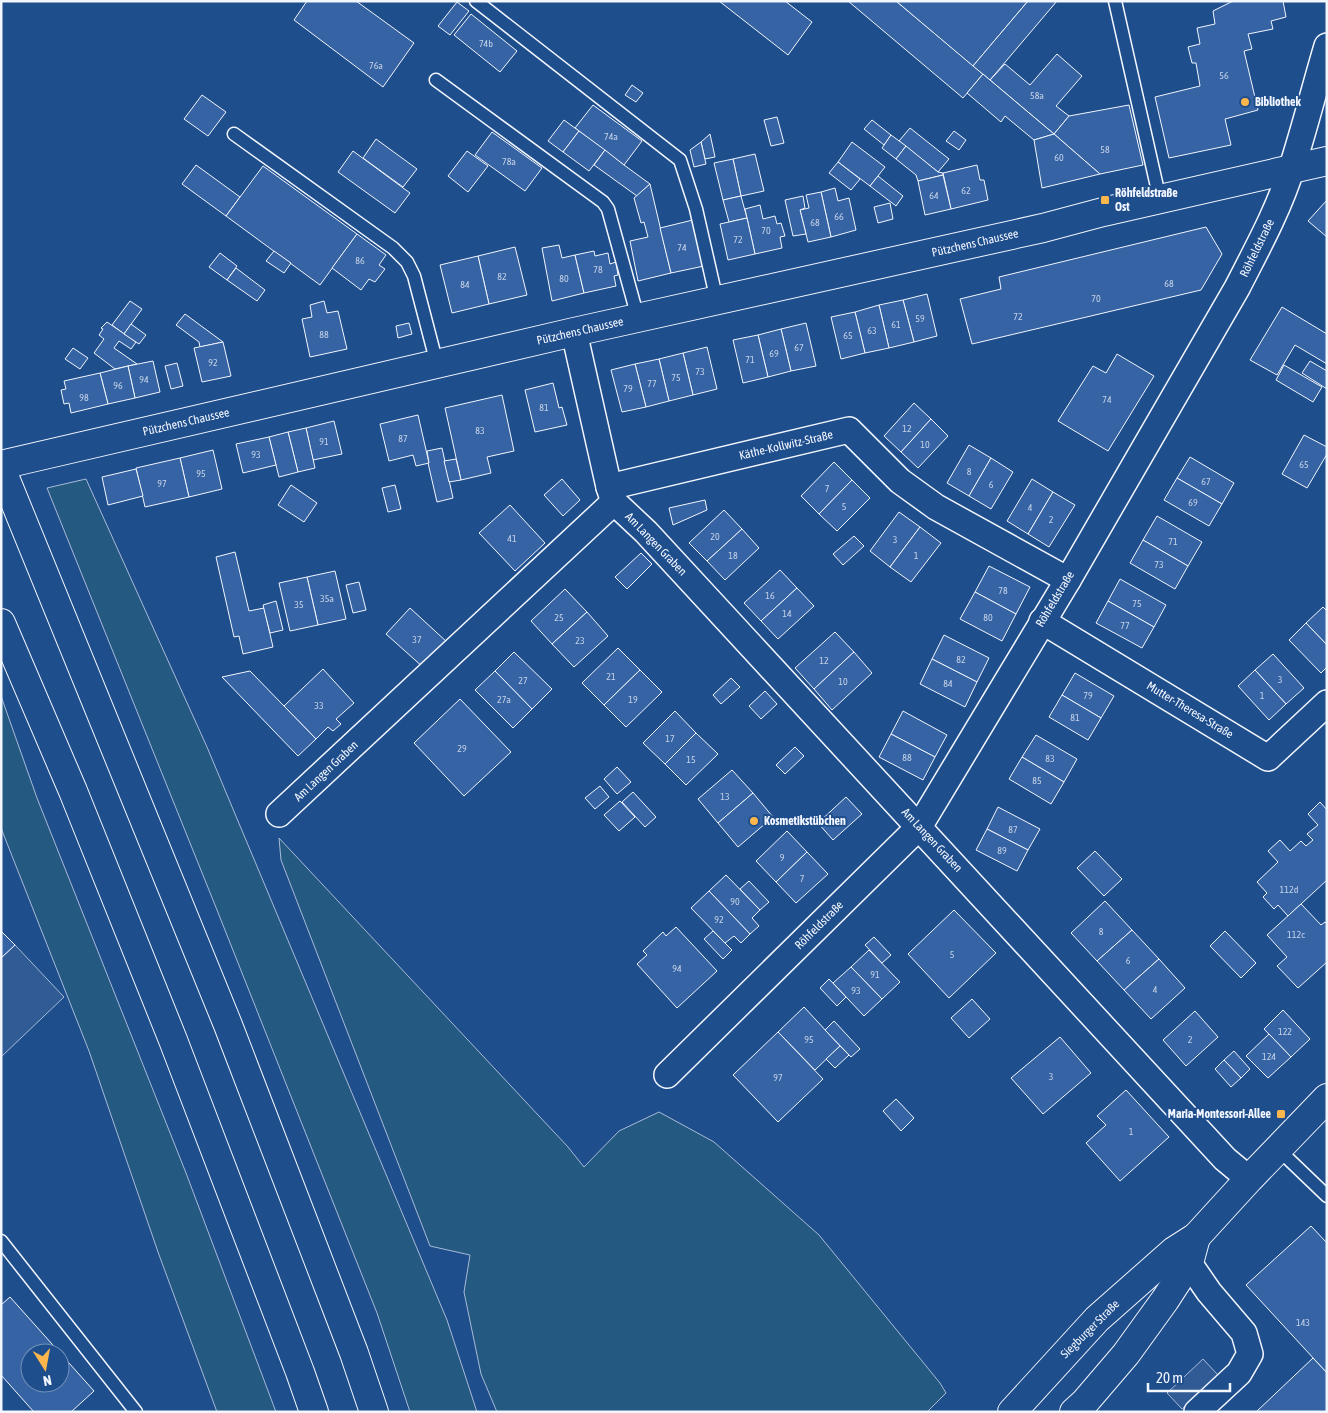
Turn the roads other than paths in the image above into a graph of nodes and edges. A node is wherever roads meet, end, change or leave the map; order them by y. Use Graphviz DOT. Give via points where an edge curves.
graph roads {
  1 [pos="476,1"];
  2 [pos="1115,1"];
  3 [pos="1327,46"];
  4 [pos="436,80"];
  5 [pos="234,134"];
  6 [pos="1327,161"];
  7 [pos="1292,168"];
  8 [pos="1160,200"];
  9 [pos="717,301"];
  10 [pos="638,318"];
  11 [pos="574,332"];
  12 [pos="437,364"];
  13 [pos="1,466"];
  14 [pos="611,494"];
  15 [pos="1068,580"];
  16 [pos="1042,621"];
  17 [pos="1,623"];
  18 [pos="1327,703"];
  19 [pos="279,814"];
  20 [pos="919,827"];
  21 [pos="667,1075"];
  22 [pos="1324,1107"];
  23 [pos="1278,1149"];
  24 [pos="1249,1179"];
  25 [pos="1327,1196"];
  26 [pos="1,1241"];
  27 [pos="1187,1251"];
  28 [pos="136,1412"];
  29 [pos="314,1412"];
  30 [pos="374,1412"];
  31 [pos="1012,1412"];
  32 [pos="1074,1412"];
  33 [pos="1197,1412"];
  1 -- 9 [label="lane" via="680,160 696,209"];
  2 -- 8 [label="lane"];
  3 -- 7 [label="street, Röhfeldstraße"];
  4 -- 10 [label="lane" via="603,202 608,209"];
  5 -- 12 [label="lane" via="408,262"];
  6 -- 7 [label="main road, Pützchens Chaussee"];
  7 -- 8 [label="main road, Pützchens Chaussee"];
  7 -- 15 [label="street, Röhfeldstraße" via="1266,232 1237,288"];
  8 -- 9 [label="main road, Pützchens Chaussee"];
  9 -- 10 [label="main road, Pützchens Chaussee"];
  10 -- 11 [label="main road, Pützchens Chaussee"];
  11 -- 12 [label="main road, Pützchens Chaussee"];
  11 -- 14 [label="street"];
  12 -- 13 [label="main road, Pützchens Chaussee"];
  13 -- 30 [label="main road" via="228,1025"];
  14 -- 15 [label="street, Käthe-Kollwitz-Straße" via="849,430 900,481 936,507"];
  14 -- 19 [label="street, Am Langen Graben"];
  14 -- 20 [label="street, Am Langen Graben"];
  15 -- 16 [label="street, Röhfeldstraße"];
  16 -- 18 [label="street, Mutter-Theresa-Straße" via="1268,758"];
  16 -- 20 [label="street, Röhfeldstraße"];
  17 -- 29 [label="main road" via="73,791 173,1040"];
  20 -- 21 [label="street, Röhfeldstraße"];
  20 -- 24 [label="street, Am Langen Graben" via="1225,1159"];
  22 -- 23 [label="main road, Siegburger Straße"];
  23 -- 24 [label="main road, Siegburger Straße"];
  23 -- 25 [label="lane"];
  24 -- 27 [label="main road, Siegburger Straße"];
  26 -- 28 [label="lane"];
  27 -- 31 [label="main road, Siegburger Straße" via="1097,1320"];
  27 -- 32 [label="main road, Siegburger Straße" via="1126,1354"];
  27 -- 33 [label="street" via="1208,1292 1244,1333 1250,1354 1239,1373"];
}
